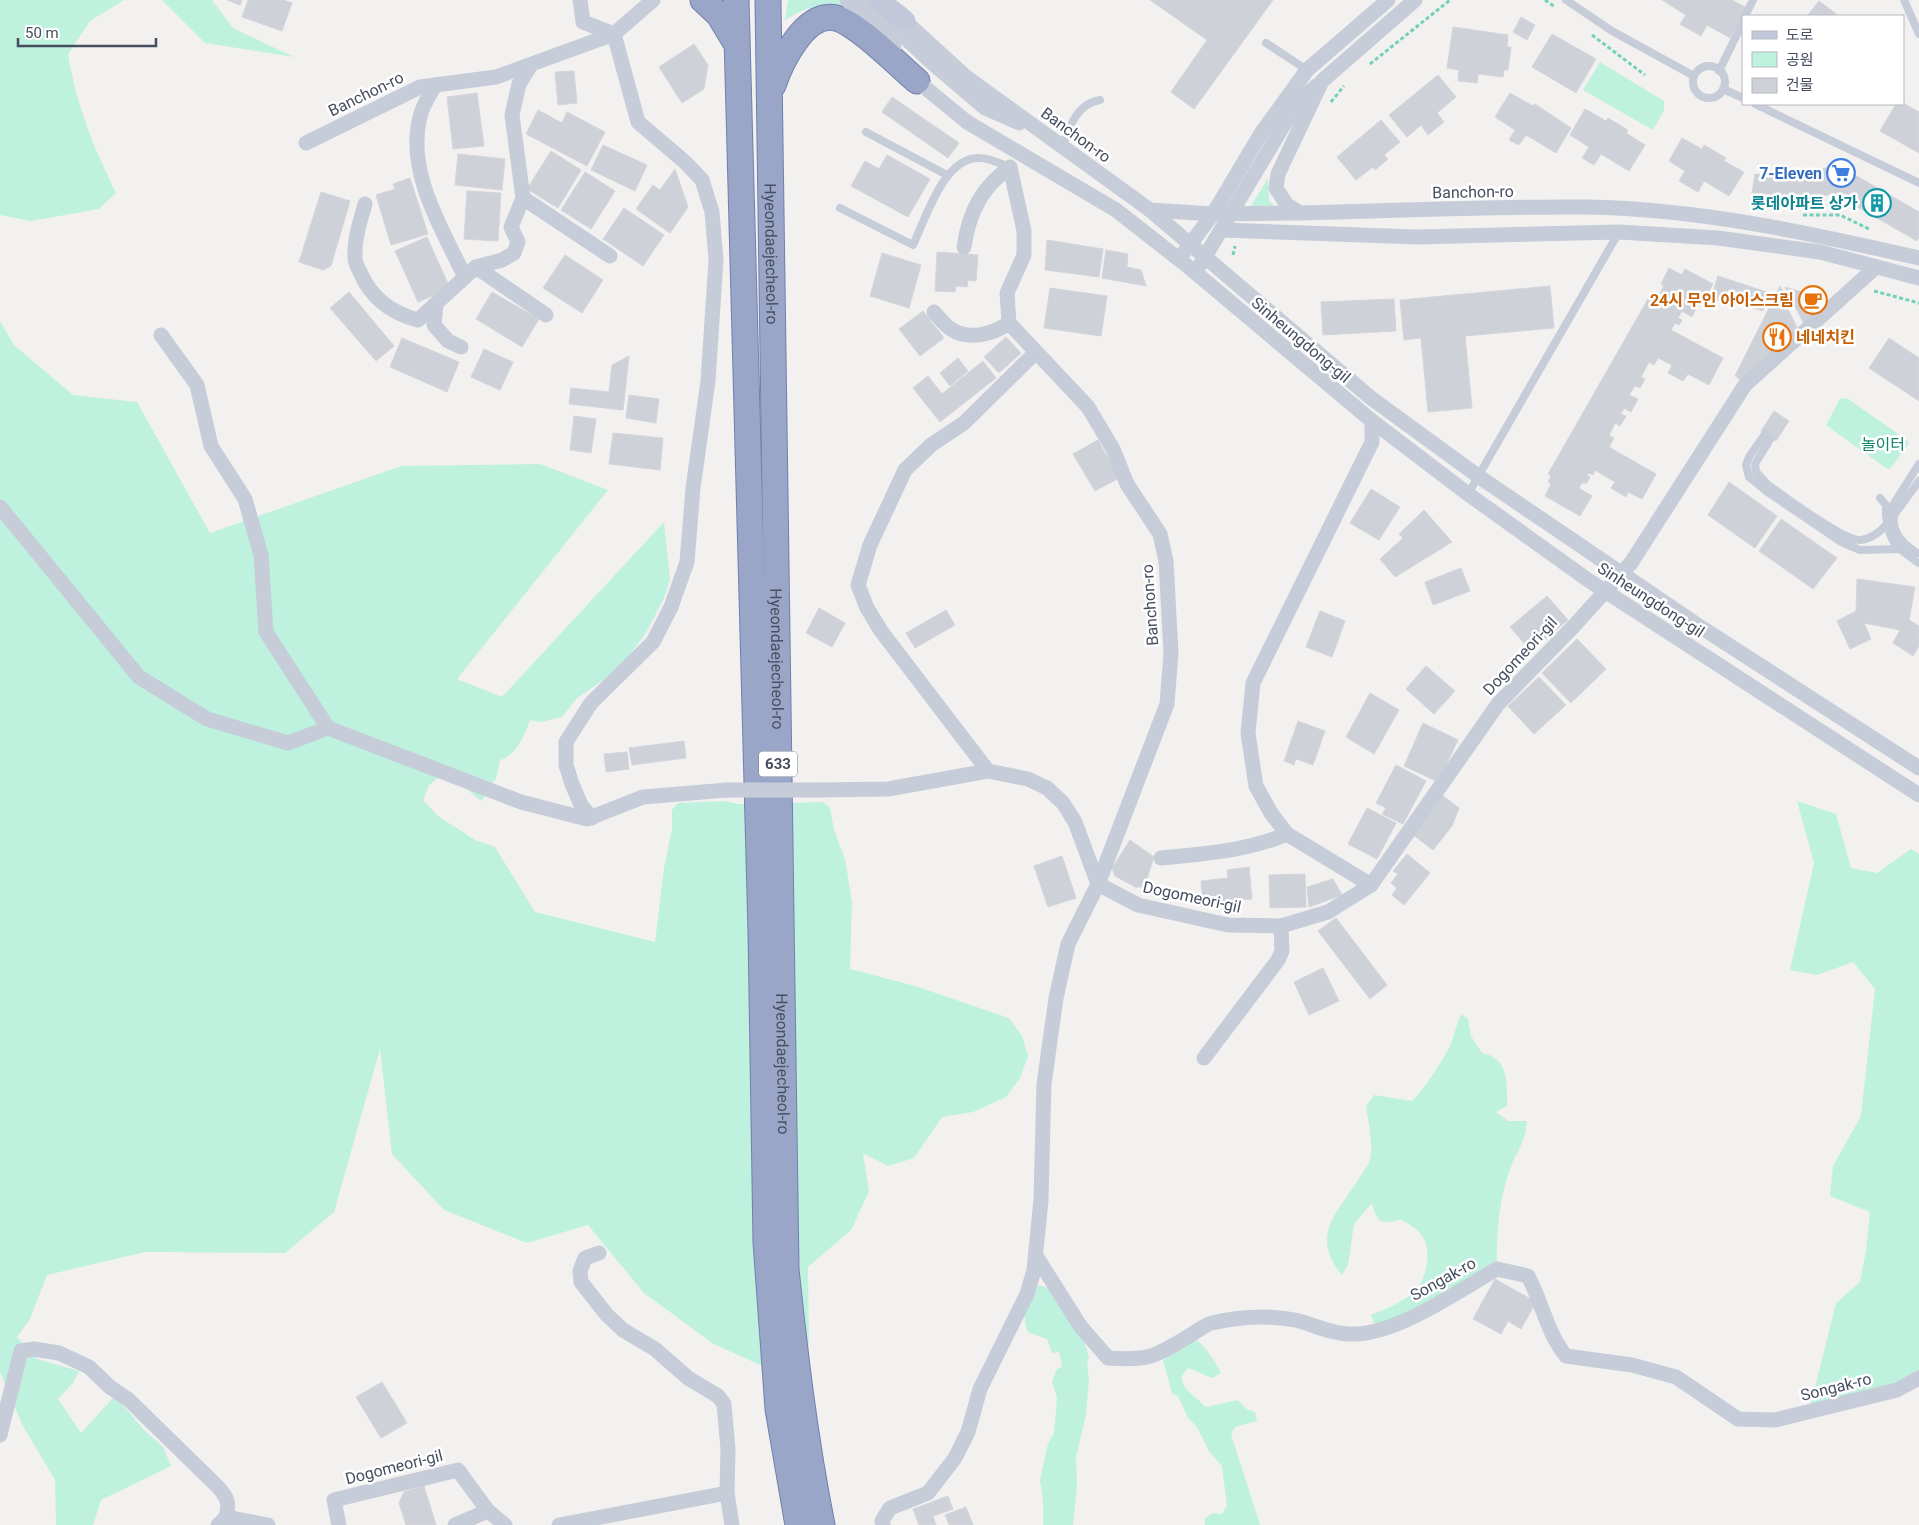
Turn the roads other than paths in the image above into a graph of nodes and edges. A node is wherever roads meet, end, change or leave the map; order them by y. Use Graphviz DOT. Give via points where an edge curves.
graph roads {
  1 [pos="580,0"];
  2 [pos="653,0"];
  3 [pos="703,0"];
  4 [pos="736,0"];
  5 [pos="768,0"];
  6 [pos="847,0"];
  7 [pos="865,0"];
  8 [pos="879,0"];
  9 [pos="895,0"];
  10 [pos="1388,0"];
  11 [pos="1415,0"];
  12 [pos="1566,0"];
  13 [pos="1753,0"];
  14 [pos="1904,0"];
  15 [pos="1746,15"];
  16 [pos="905,21"];
  17 [pos="1742,24"];
  18 [pos="614,34"];
  19 [pos="1919,34"];
  20 [pos="1266,43"];
  21 [pos="737,45"];
  22 [pos="532,65"];
  23 [pos="1307,70"];
  24 [pos="1719,71"];
  25 [pos="1694,76"];
  26 [pos="917,81"];
  27 [pos="1322,81"];
  28 [pos="435,85"];
  29 [pos="1723,88"];
  30 [pos="770,94"];
  31 [pos="1742,98"];
  32 [pos="1100,100"];
  33 [pos="1757,105"];
  34 [pos="866,132"];
  35 [pos="1043,134"];
  36 [pos="306,143"];
  37 [pos="1063,146"];
  38 [pos="1010,167"];
  39 [pos="946,175"];
  40 [pos="1919,183"];
  41 [pos="523,198"];
  42 [pos="365,204"];
  43 [pos="840,208"];
  44 [pos="1150,210"];
  45 [pos="1232,213"];
  46 [pos="1300,213"];
  47 [pos="1213,214"];
  48 [pos="1222,230"];
  49 [pos="1619,232"];
  50 [pos="1191,244"];
  51 [pos="964,247"];
  52 [pos="610,256"];
  53 [pos="1205,257"];
  54 [pos="1919,258"];
  55 [pos="1178,259"];
  56 [pos="1876,267"];
  57 [pos="471,272"];
  58 [pos="1194,272"];
  59 [pos="1919,278"];
  60 [pos="436,305"];
  61 [pos="934,312"];
  62 [pos="546,315"];
  63 [pos="1009,323"];
  64 [pos="161,335"];
  65 [pos="461,347"];
  66 [pos="1035,353"];
  67 [pos="1372,422"];
  68 [pos="1919,464"];
  69 [pos="1478,476"];
  70 [pos="1919,480"];
  71 [pos="1468,494"];
  72 [pos="1880,498"];
  73 [pos="0,507"];
  74 [pos="1894,515"];
  75 [pos="1886,516"];
  76 [pos="1887,525"];
  77 [pos="1898,549"];
  78 [pos="1919,553"];
  79 [pos="1919,563"];
  80 [pos="328,728"];
  81 [pos="1919,768"];
  82 [pos="988,771"];
  83 [pos="1919,795"];
  84 [pos="592,818"];
  85 [pos="1288,834"];
  86 [pos="1161,858"];
  87 [pos="1098,884"];
  88 [pos="1371,886"];
  89 [pos="1281,926"];
  90 [pos="1204,1058"];
  91 [pos="599,1253"];
  92 [pos="1036,1256"];
  93 [pos="796,1367"];
  94 [pos="1919,1378"];
  95 [pos="778,1409"];
  96 [pos="0,1435"];
  97 [pos="727,1494"];
  98 [pos="488,1511"];
  99 [pos="222,1521"];
  100 [pos="268,1525"];
  101 [pos="339,1525"];
  102 [pos="455,1525"];
  103 [pos="505,1525"];
  104 [pos="559,1525"];
  105 [pos="732,1525"];
  106 [pos="787,1525"];
  107 [pos="798,1525"];
  108 [pos="822,1525"];
  109 [pos="836,1525"];
  110 [pos="883,1525"];
  1 -- 18 [label="street" via="583,22"];
  2 -- 18 [label="street, Banchon-ro"];
  3 -- 21 [label="highway" via="719,15"];
  4 -- 21 [label="highway, Hyeondaejecheol-ro / 633"];
  5 -- 30 [label="highway, Hyeondaejecheol-ro / 633"];
  6 -- 26 [label="street" via="908,63"];
  7 -- 35 [label="street" via="930,62 985,108"];
  8 -- 16 [label="main road"];
  9 -- 16 [label="street"];
  10 -- 23 [label="street"];
  11 -- 27 [label="street"];
  12 -- 25 [label="lane" via="1612,31"];
  13 -- 15 [label="lane"];
  14 -- 19 [label="lane"];
  16 -- 35 [label="street, Banchon-ro" via="965,76"];
  17 -- 24 [label="lane"];
  18 -- 22 [label="street, Banchon-ro"];
  18 -- 84 [label="street" via="638,122 702,180 712,212 716,260 708,381 693,488 687,562 671,608 653,642 591,703 566,742 566,765 572,784 581,805"];
  20 -- 23 [label="lane"];
  21 -- 95 [label="highway, Hyeondaejecheol-ro / 633" via="766,1242"];
  22 -- 28 [label="street, Banchon-ro" via="496,77"];
  22 -- 41 [label="street" via="519,84 512,115"];
  23 -- 27 [label="street"];
  23 -- 47 [label="street" via="1260,136"];
  24 -- 25 [label="lane" via="1705,67"];
  24 -- 29 [label="lane" via="1724,79"];
  25 -- 29 [label="lane" via="1694,87 1703,97 1713,98"];
  26 -- 30 [label="highway" via="851,26 826,17 816,20 800,36 778,71"];
  26 -- 55 [label="street, Sinheungdong-gil" via="967,122 1116,210"];
  27 -- 45 [label="street" via="1297,102"];
  27 -- 46 [label="street" via="1278,174 1276,188 1287,205"];
  28 -- 36 [label="street, Banchon-ro" via="420,87"];
  28 -- 57 [label="street" via="420,115 416,143 431,207"];
  29 -- 31 [label="lane"];
  30 -- 93 [label="highway, Hyeondaejecheol-ro / 633" via="786,1260"];
  32 -- 37 [label="lane" via="1089,102 1081,109 1068,130"];
  33 -- 40 [label="lane"];
  34 -- 39 [label="lane"];
  35 -- 37 [label="street, Banchon-ro"];
  37 -- 44 [label="street, Banchon-ro"];
  38 -- 39 [label="lane" via="980,158 962,162"];
  38 -- 51 [label="street" via="992,179 982,192"];
  38 -- 63 [label="street" via="1024,231 1024,256 1007,293"];
  39 -- 43 [label="lane" via="913,245"];
  41 -- 52 [label="street"];
  41 -- 57 [label="street" via="511,227 518,242 514,253"];
  42 -- 60 [label="street" via="356,238 355,260 364,282 380,302 401,316 418,320"];
  44 -- 47 [label="street"];
  44 -- 50 [label="street, Banchon-ro"];
  45 -- 46 [label="street, Banchon-ro"];
  45 -- 47 [label="street, Banchon-ro"];
  45 -- 48 [label="street"];
  46 -- 54 [label="street, Banchon-ro" via="1588,207 1722,219 1796,230"];
  47 -- 50 [label="street"];
  48 -- 49 [label="street" via="1417,237"];
  48 -- 53 [label="street"];
  49 -- 56 [label="street" via="1727,239 1820,252"];
  49 -- 69 [label="lane"];
  50 -- 53 [label="street, Banchon-ro"];
  50 -- 55 [label="street"];
  53 -- 58 [label="street"];
  53 -- 69 [label="street, Banchon-ro" via="1370,398"];
  55 -- 58 [label="street, Sinheungdong-gil"];
  56 -- 59 [label="street"];
  56 -- 88 [label="street, Dogomeori-gil, bridge" via="1745,385 1631,563 1498,704"];
  57 -- 60 [label="street"];
  57 -- 62 [label="street"];
  58 -- 67 [label="street, Sinheungdong-gil"];
  60 -- 65 [label="street" via="434,325 448,341"];
  61 -- 63 [label="street" via="952,330 968,334 995,332"];
  63 -- 66 [label="street, Banchon-ro"];
  64 -- 80 [label="street" via="197,385 212,446 246,498 261,555 266,632"];
  66 -- 82 [label="street" via="964,423 931,445 905,470 870,545 858,586 881,631"];
  66 -- 87 [label="street, Banchon-ro" via="1088,407 1113,449 1128,484 1160,534 1166,561 1171,653 1167,704"];
  67 -- 71 [label="street, Sinheungdong-gil"];
  67 -- 85 [label="street" via="1372,442 1253,683 1248,733 1256,786"];
  68 -- 75 [label="lane"];
  69 -- 71 [label="lane"];
  69 -- 81 [label="street, Banchon-ro" via="1696,624"];
  70 -- 74 [label="lane"];
  71 -- 83 [label="street, Sinheungdong-gil" via="1588,580"];
  72 -- 75 [label="lane" via="1886,505"];
  73 -- 80 [label="street" via="139,677 207,719 288,743"];
  74 -- 76 [label="lane"];
  74 -- 78 [label="lane" via="1893,521 1903,543"];
  75 -- 76 [label="lane"];
  76 -- 77 [label="lane" via="1889,536"];
  76 -- 77 [label="lane" via="1872,536 1854,539 1838,532 1767,484 1756,472 1755,464 1768,436 1747,461 1749,477 1841,542 1860,550"];
  77 -- 78 [label="lane"];
  77 -- 79 [label="lane"];
  80 -- 84 [label="street" via="521,802"];
  82 -- 84 [label="street, bridge" via="888,789 727,790 643,797"];
  82 -- 87 [label="street" via="1028,779 1047,788 1063,803 1075,822"];
  85 -- 86 [label="street" via="1236,850"];
  85 -- 88 [label="street"];
  87 -- 89 [label="street, Dogomeori-gil" via="1138,906 1228,925"];
  87 -- 92 [label="street" via="1068,944 1056,998 1044,1084"];
  88 -- 89 [label="street, Dogomeori-gil" via="1328,912"];
  89 -- 90 [label="street" via="1282,951 1278,960"];
  91 -- 97 [label="street" via="585,1258 580,1271 581,1282 607,1315 623,1330 656,1349 688,1378 718,1396 724,1404"];
  92 -- 94 [label="street, Songak-ro" via="1081,1327 1108,1358 1153,1358 1210,1323 1249,1318 1278,1318 1330,1331 1363,1333 1399,1323 1497,1269 1528,1276 1556,1344 1566,1356 1632,1365 1676,1377 1738,1419 1775,1420 1897,1390"];
  92 -- 110 [label="street" via="1027,1294 980,1389 968,1432 955,1458 928,1493 890,1508"];
  93 -- 108 [label="highway, Hyeondaejecheol-ro / 633"];
  93 -- 109 [label="highway"];
  95 -- 106 [label="highway"];
  95 -- 107 [label="highway, Hyeondaejecheol-ro / 633"];
  96 -- 99 [label="street" via="21,1351 34,1349 59,1353 89,1367 129,1400 204,1474 226,1497 229,1507"];
  97 -- 104 [label="street"];
  97 -- 105 [label="street"];
  98 -- 101 [label="street, Dogomeori-gil" via="458,1470 334,1500"];
  98 -- 102 [label="street"];
  98 -- 103 [label="street"];
  99 -- 100 [label="street"];
}
